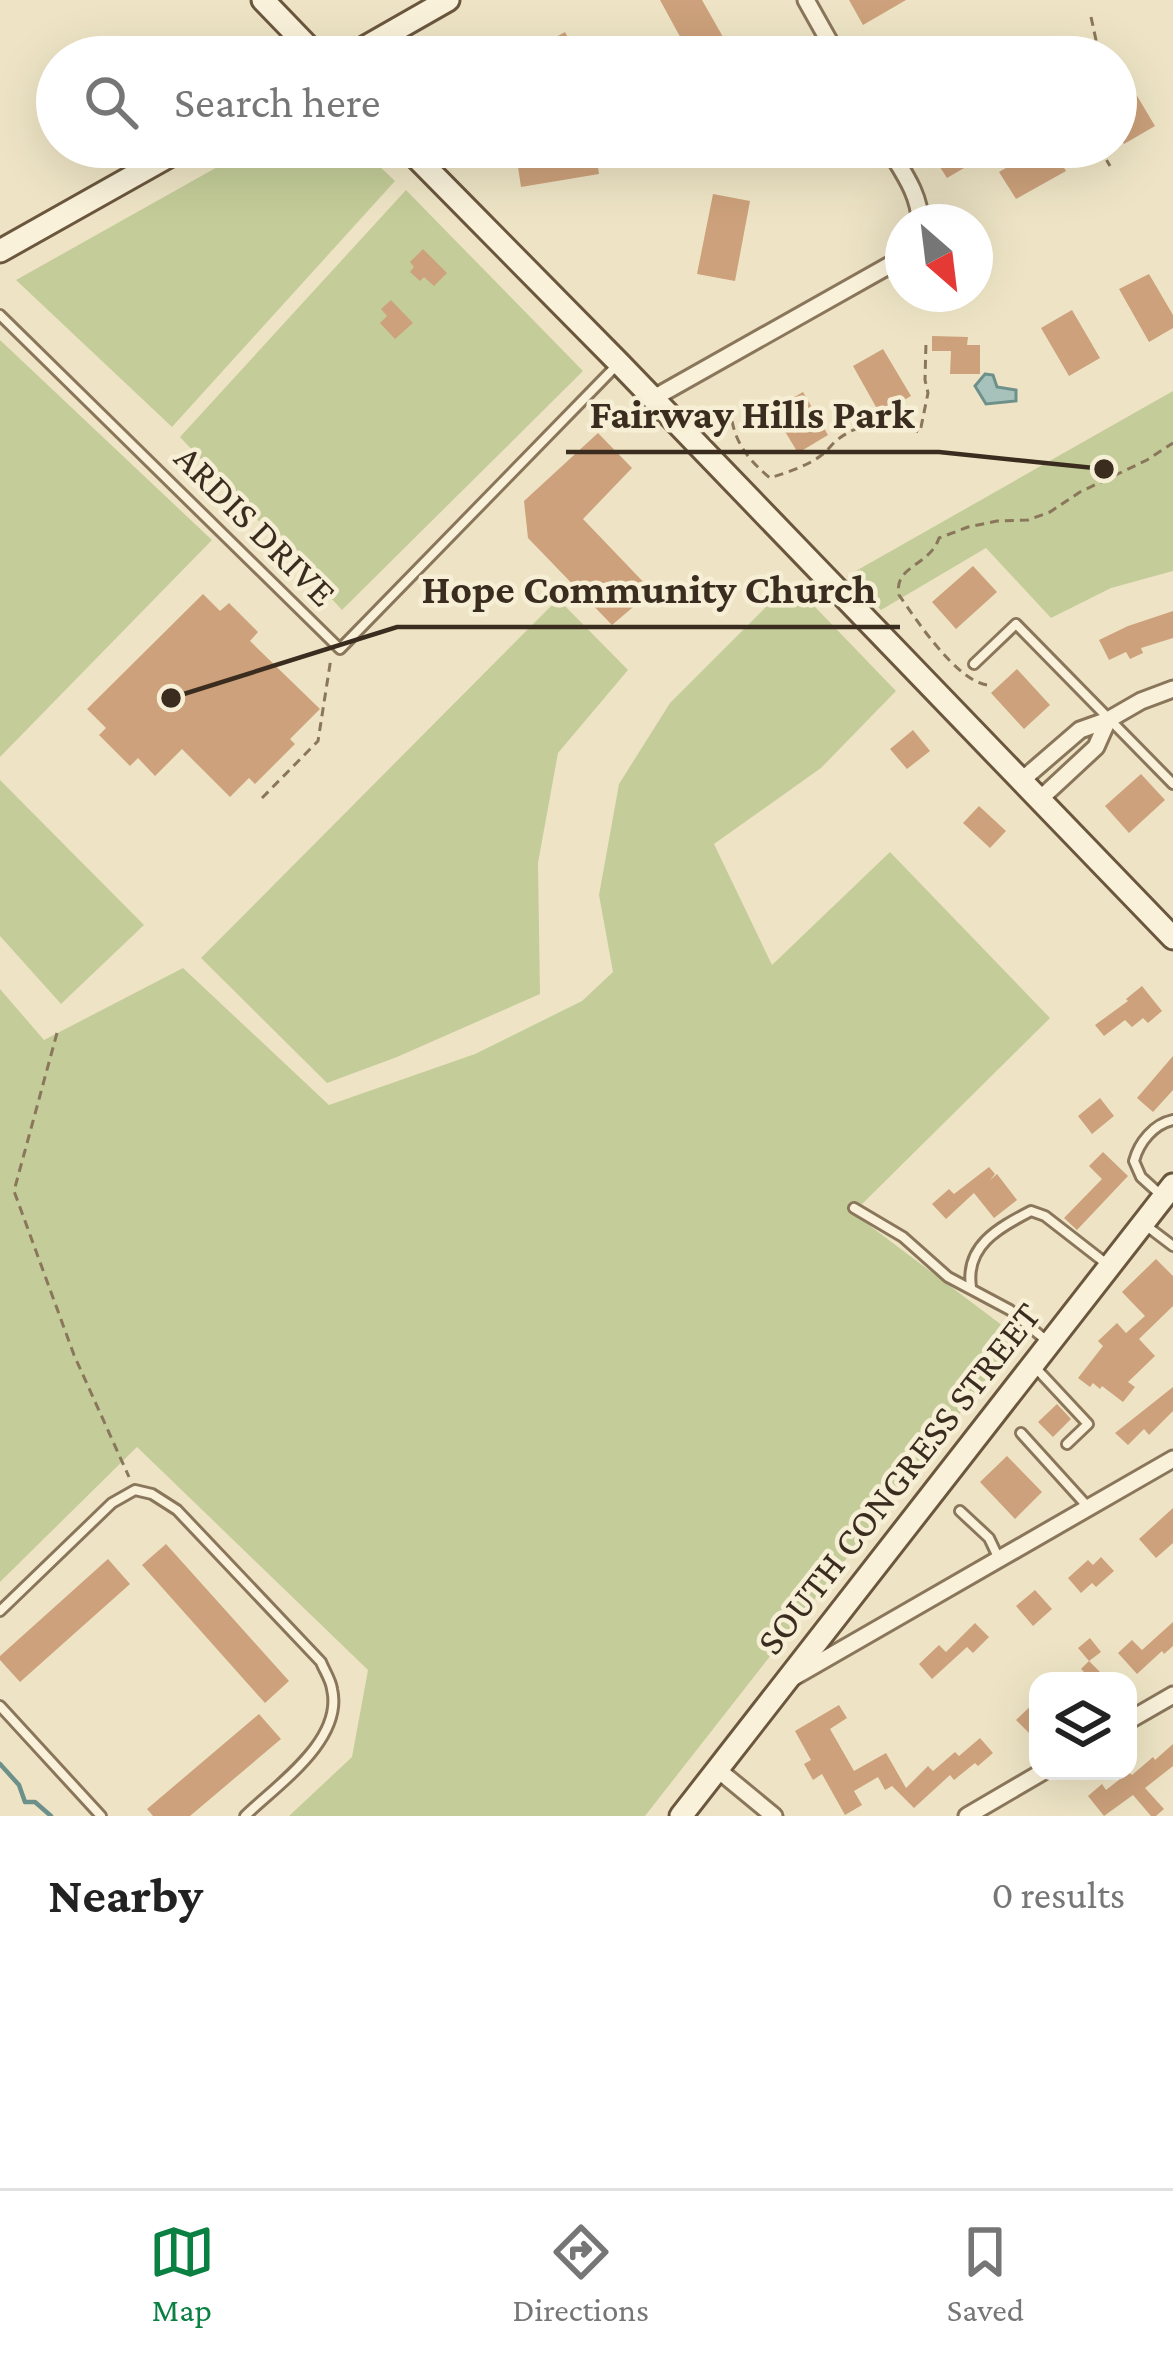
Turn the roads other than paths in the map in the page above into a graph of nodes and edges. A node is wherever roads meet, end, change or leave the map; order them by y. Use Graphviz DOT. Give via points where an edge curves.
graph roads {
  1 [pos="262,0"];
  2 [pos="448,0"];
  3 [pos="806,0"];
  4 [pos="297,36"];
  5 [pos="385,36"];
  6 [pos="826,36"];
  7 [pos="148,168"];
  8 [pos="427,168"];
  9 [pos="901,168"];
  10 [pos="918,204"];
  11 [pos="0,251"];
  12 [pos="885,268"];
  13 [pos="0,315"];
  14 [pos="619,363"];
  15 [pos="652,399"];
  16 [pos="974,664"];
  17 [pos="1173,689"];
  18 [pos="1108,720"];
  19 [pos="1022,780"];
  20 [pos="1173,784"];
  21 [pos="1040,799"];
  22 [pos="1173,938"];
  23 [pos="1173,1120"];
  24 [pos="1168,1191"];
  25 [pos="854,1208"];
  26 [pos="1143,1223"];
  27 [pos="1173,1246"];
  28 [pos="1109,1266"];
  29 [pos="971,1289"];
  30 [pos="1049,1343"];
  31 [pos="1032,1364"];
  32 [pos="1021,1432"];
  33 [pos="1067,1444"];
  34 [pos="1173,1459"];
  35 [pos="1089,1508"];
  36 [pos="960,1510"];
  37 [pos="999,1561"];
  38 [pos="0,1611"];
  39 [pos="786,1682"];
  40 [pos="1173,1695"];
  41 [pos="0,1706"];
  42 [pos="1137,1716"];
  43 [pos="717,1769"];
  44 [pos="1029,1780"];
  45 [pos="100,1816"];
  46 [pos="245,1816"];
  47 [pos="681,1816"];
  48 [pos="774,1816"];
  49 [pos="967,1816"];
  1 -- 4 [label="main road"];
  2 -- 5 [label="main road"];
  3 -- 6 [label="street"];
  7 -- 11 [label="main road"];
  8 -- 14 [label="main road"];
  9 -- 10 [label="street"];
  12 -- 15 [label="street"];
  13 -- 14 [label="lane, ARDIS DRIVE" via="336,650"];
  14 -- 15 [label="main road"];
  15 -- 19 [label="main road"];
  16 -- 18 [label="lane" via="1016,624"];
  17 -- 18 [label="street"];
  18 -- 19 [label="street" via="1080,730"];
  18 -- 20 [label="lane"];
  18 -- 21 [label="street" via="1096,747"];
  19 -- 21 [label="main road"];
  21 -- 22 [label="main road"];
  23 -- 24 [label="lane" via="1158,1125 1134,1161 1141,1177"];
  24 -- 26 [label="main road, SOUTH CONGRESS STREET"];
  25 -- 29 [label="lane"];
  26 -- 27 [label="lane"];
  26 -- 28 [label="main road, SOUTH CONGRESS STREET"];
  28 -- 29 [label="lane" via="1031,1211 976,1249"];
  28 -- 30 [label="main road, SOUTH CONGRESS STREET"];
  29 -- 30 [label="lane"];
  30 -- 31 [label="main road, SOUTH CONGRESS STREET"];
  31 -- 33 [label="lane" via="1088,1424"];
  31 -- 39 [label="main road, SOUTH CONGRESS STREET"];
  32 -- 35 [label="lane"];
  34 -- 35 [label="street"];
  35 -- 37 [label="street"];
  36 -- 37 [label="lane" via="989,1538"];
  37 -- 39 [label="street"];
  38 -- 46 [label="lane" via="112,1503 135,1490 177,1510 321,1662 332,1689 326,1734"];
  39 -- 43 [label="main road, SOUTH CONGRESS STREET"];
  40 -- 42 [label="street"];
  41 -- 45 [label="lane"];
  43 -- 47 [label="main road, SOUTH CONGRESS STREET"];
  43 -- 48 [label="street"];
  44 -- 49 [label="street"];
}
